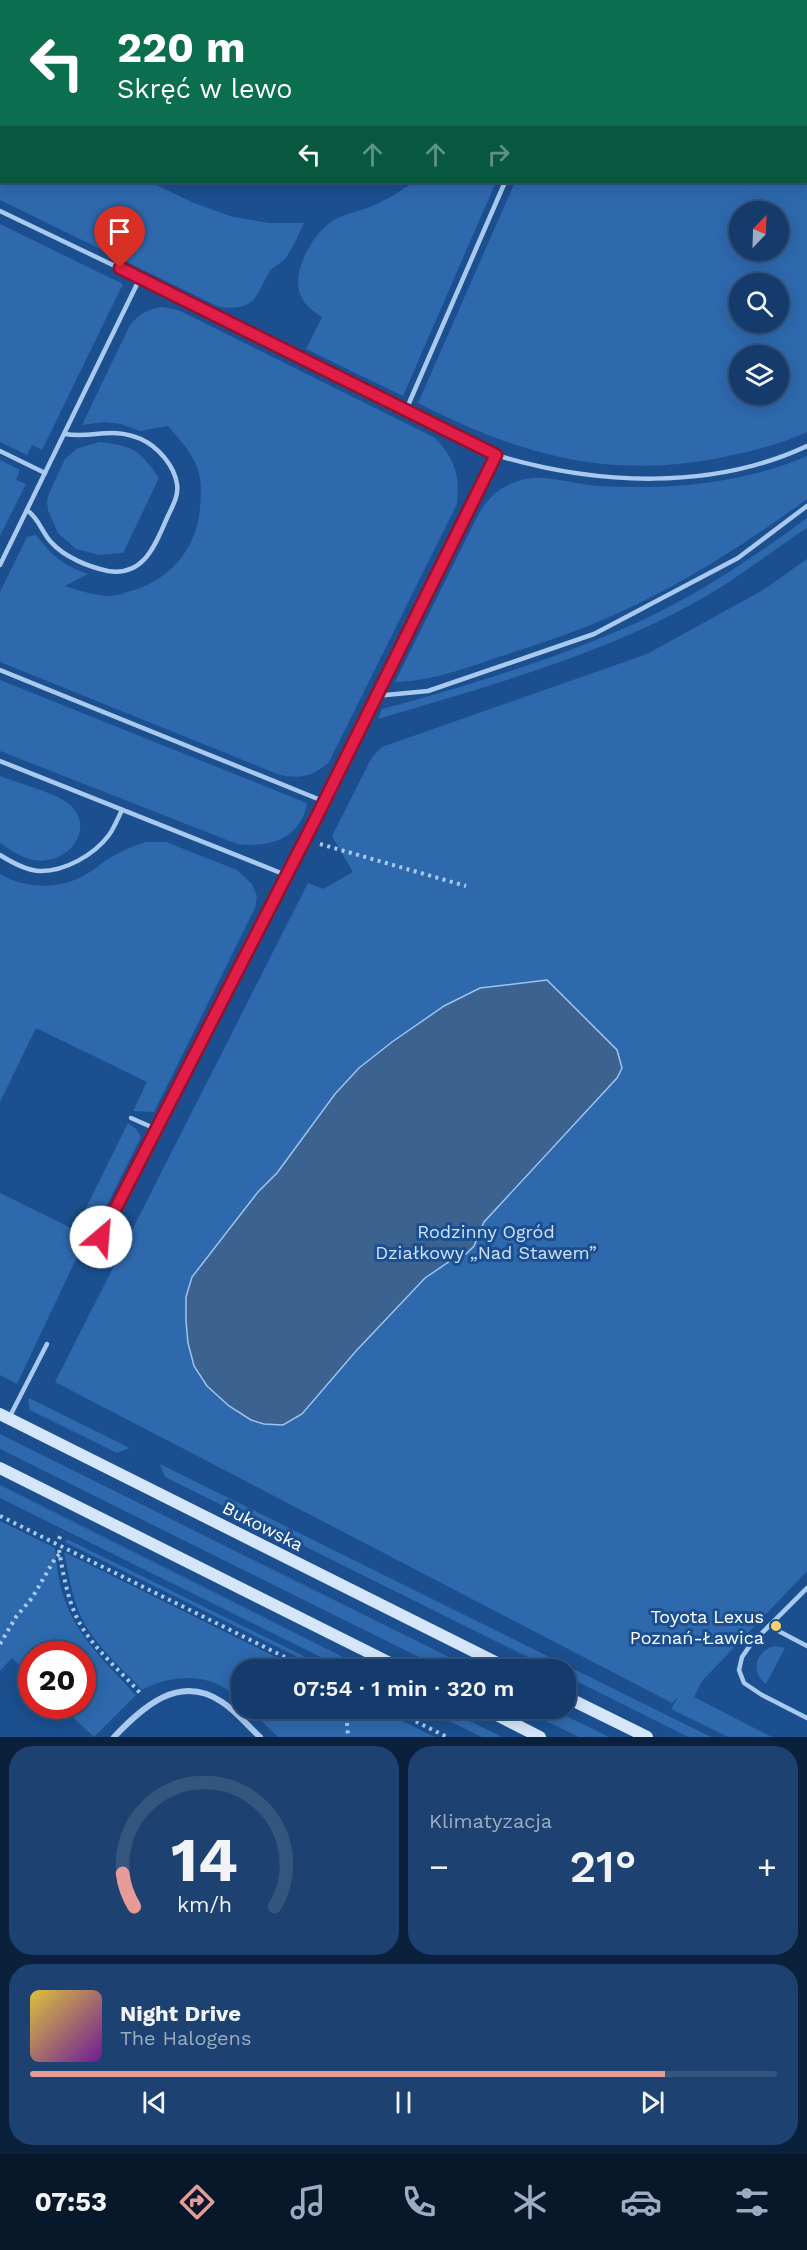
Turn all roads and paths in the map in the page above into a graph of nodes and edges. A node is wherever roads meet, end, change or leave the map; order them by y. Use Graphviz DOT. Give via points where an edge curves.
graph roads {
  1 [pos="505,183"];
  2 [pos="0,211"];
  3 [pos="140,278"];
  4 [pos="406,410"];
  5 [pos="65,434"];
  6 [pos="807,446"];
  7 [pos="0,451"];
  8 [pos="496,455"];
  9 [pos="45,473"];
  10 [pos="807,506"];
  11 [pos="27,510"];
  12 [pos="0,565"];
  13 [pos="0,670"];
  14 [pos="375,696"];
  15 [pos="0,761"];
  16 [pos="323,801"];
  17 [pos="122,810"];
  18 [pos="304,839"];
  19 [pos="0,855"];
  20 [pos="286,875"];
  21 [pos="466,886"];
  22 [pos="131,1118"];
  23 [pos="156,1129"];
  24 [pos="101,1237"];
  25 [pos="47,1344"];
  26 [pos="4,1417"];
  27 [pos="0,1468"];
  28 [pos="0,1516"];
  29 [pos="62,1532"];
  30 [pos="59,1539"];
  31 [pos="807,1588"];
  32 [pos="770,1626"];
  33 [pos="0,1644"];
  34 [pos="807,1646"];
  35 [pos="289,1659"];
  36 [pos="382,1659"];
  37 [pos="489,1659"];
  38 [pos="140,1694"];
  39 [pos="576,1701"];
  40 [pos="807,1718"];
  41 [pos="347,1719"];
  42 [pos="411,1719"];
  43 [pos="505,1719"];
  44 [pos="116,1735"];
  45 [pos="260,1737"];
  46 [pos="348,1737"];
  47 [pos="447,1737"];
  48 [pos="540,1737"];
  49 [pos="647,1737"];
  1 -- 4 [label="lane"];
  2 -- 3 [label="lane"];
  3 -- 4 [label="lane"];
  3 -- 5 [label="lane"];
  4 -- 8 [label="lane"];
  5 -- 9 [label="lane"];
  5 -- 11 [label="lane" via="126,434 155,448 167,461 174,473 177,494 151,554 133,568 119,572 93,566 63,553"];
  6 -- 8 [label="lane" via="732,470 645,479 553,469"];
  7 -- 9 [label="lane"];
  8 -- 14 [label="lane"];
  9 -- 11 [label="lane"];
  10 -- 14 [label="lane" via="738,558 594,634 428,691"];
  11 -- 12 [label="lane"];
  13 -- 16 [label="lane"];
  14 -- 16 [label="lane"];
  15 -- 17 [label="lane"];
  16 -- 18 [label="lane"];
  17 -- 19 [label="lane" via="109,835 86,855 55,870 37,871"];
  17 -- 20 [label="lane"];
  18 -- 20 [label="lane"];
  18 -- 21 [label="path"];
  20 -- 23 [label="lane"];
  22 -- 23 [label="lane"];
  23 -- 24 [label="lane"];
  25 -- 26 [label="lane"];
  26 -- 37 [label="main road, Bukowska"];
  27 -- 36 [label="main road"];
  28 -- 35 [label="path"];
  29 -- 30 [label="path"];
  31 -- 32 [label="lane"];
  32 -- 34 [label="lane"];
  32 -- 40 [label="lane" via="742,1657 739,1670 744,1683"];
  33 -- 38 [label="path" via="59,1552 78,1620"];
  39 -- 49 [label="main road"];
  41 -- 46 [label="path"];
  42 -- 47 [label="path"];
  43 -- 48 [label="main road"];
  44 -- 45 [label="street" via="156,1699 188,1692 225,1703"];
}
